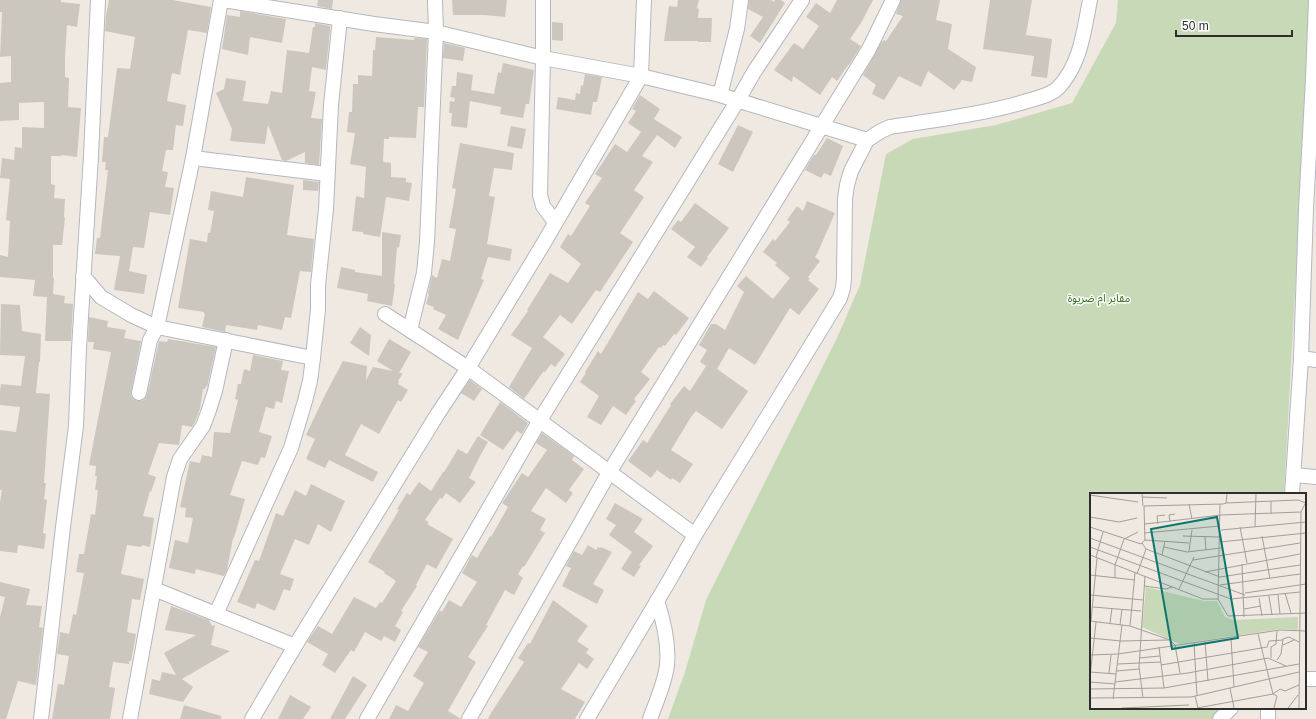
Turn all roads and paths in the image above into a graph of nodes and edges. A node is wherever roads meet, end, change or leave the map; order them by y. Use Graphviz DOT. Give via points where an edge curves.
graph roads {
  1 [pos="98,0"];
  2 [pos="222,0"];
  3 [pos="435,0"];
  4 [pos="543,0"];
  5 [pos="644,0"];
  6 [pos="741,0"];
  7 [pos="802,0"];
  8 [pos="893,0"];
  9 [pos="1090,0"];
  10 [pos="1316,0"];
  11 [pos="267,4"];
  12 [pos="340,18"];
  13 [pos="436,32"];
  14 [pos="543,58"];
  15 [pos="641,76"];
  16 [pos="1315,79"];
  17 [pos="720,95"];
  18 [pos="738,100"];
  19 [pos="822,126"];
  20 [pos="867,140"];
  21 [pos="193,158"];
  22 [pos="327,174"];
  23 [pos="555,222"];
  24 [pos="83,276"];
  25 [pos="385,314"];
  26 [pos="157,327"];
  27 [pos="410,330"];
  28 [pos="226,340"];
  29 [pos="313,358"];
  30 [pos="1301,358"];
  31 [pos="1316,360"];
  32 [pos="468,368"];
  33 [pos="139,393"];
  34 [pos="540,420"];
  35 [pos="610,471"];
  36 [pos="1294,475"];
  37 [pos="1316,477"];
  38 [pos="1292,493"];
  39 [pos="695,535"];
  40 [pos="154,588"];
  41 [pos="657,601"];
  42 [pos="216,614"];
  43 [pos="295,646"];
  44 [pos="1230,709"];
  45 [pos="41,719"];
  46 [pos="130,719"];
  47 [pos="252,719"];
  48 [pos="366,719"];
  49 [pos="469,719"];
  50 [pos="586,719"];
  51 [pos="650,719"];
  52 [pos="1220,719"];
  1 -- 24 [label="street"];
  2 -- 11 [label="street"];
  2 -- 21 [label="street"];
  3 -- 13 [label="street"];
  4 -- 14 [label="street"];
  5 -- 15 [label="street"];
  6 -- 17 [label="street" via="737,29"];
  7 -- 18 [label="street"];
  8 -- 19 [label="street" via="869,49"];
  9 -- 20 [label="street" via="1077,58 1055,91 980,113 890,127"];
  10 -- 16 [label="street"];
  11 -- 12 [label="street"];
  12 -- 13 [label="street"];
  12 -- 22 [label="street"];
  13 -- 14 [label="street"];
  13 -- 27 [label="street" via="426,259"];
  14 -- 15 [label="street"];
  14 -- 23 [label="street" via="540,195 543,206"];
  15 -- 17 [label="street"];
  15 -- 23 [label="street"];
  16 -- 30 [label="street" via="1306,209"];
  17 -- 18 [label="street"];
  18 -- 19 [label="street"];
  18 -- 34 [label="street"];
  19 -- 20 [label="street"];
  19 -- 35 [label="street"];
  20 -- 39 [label="street" via="851,171 847,185 844,278 840,298"];
  21 -- 22 [label="street"];
  21 -- 26 [label="street"];
  22 -- 29 [label="street"];
  23 -- 32 [label="street"];
  24 -- 26 [label="street" via="100,297"];
  24 -- 45 [label="street" via="76,426"];
  25 -- 27 [label="street"];
  26 -- 28 [label="street"];
  26 -- 33 [label="street" via="150,340"];
  27 -- 32 [label="street"];
  28 -- 29 [label="street"];
  28 -- 40 [label="street" via="209,410 202,426 180,459 174,477"];
  29 -- 42 [label="street" via="305,401 291,448"];
  30 -- 31 [label="street"];
  30 -- 36 [label="street"];
  32 -- 34 [label="street"];
  32 -- 43 [label="street"];
  34 -- 35 [label="street"];
  34 -- 48 [label="street"];
  35 -- 39 [label="street"];
  35 -- 49 [label="street"];
  36 -- 37 [label="street"];
  36 -- 38 [label="street"];
  39 -- 41 [label="street"];
  40 -- 42 [label="street"];
  40 -- 46 [label="street"];
  41 -- 50 [label="street"];
  41 -- 51 [label="street" via="665,626 667,666"];
  42 -- 43 [label="street"];
  43 -- 47 [label="street"];
  44 -- 52 [label="street"];
}
